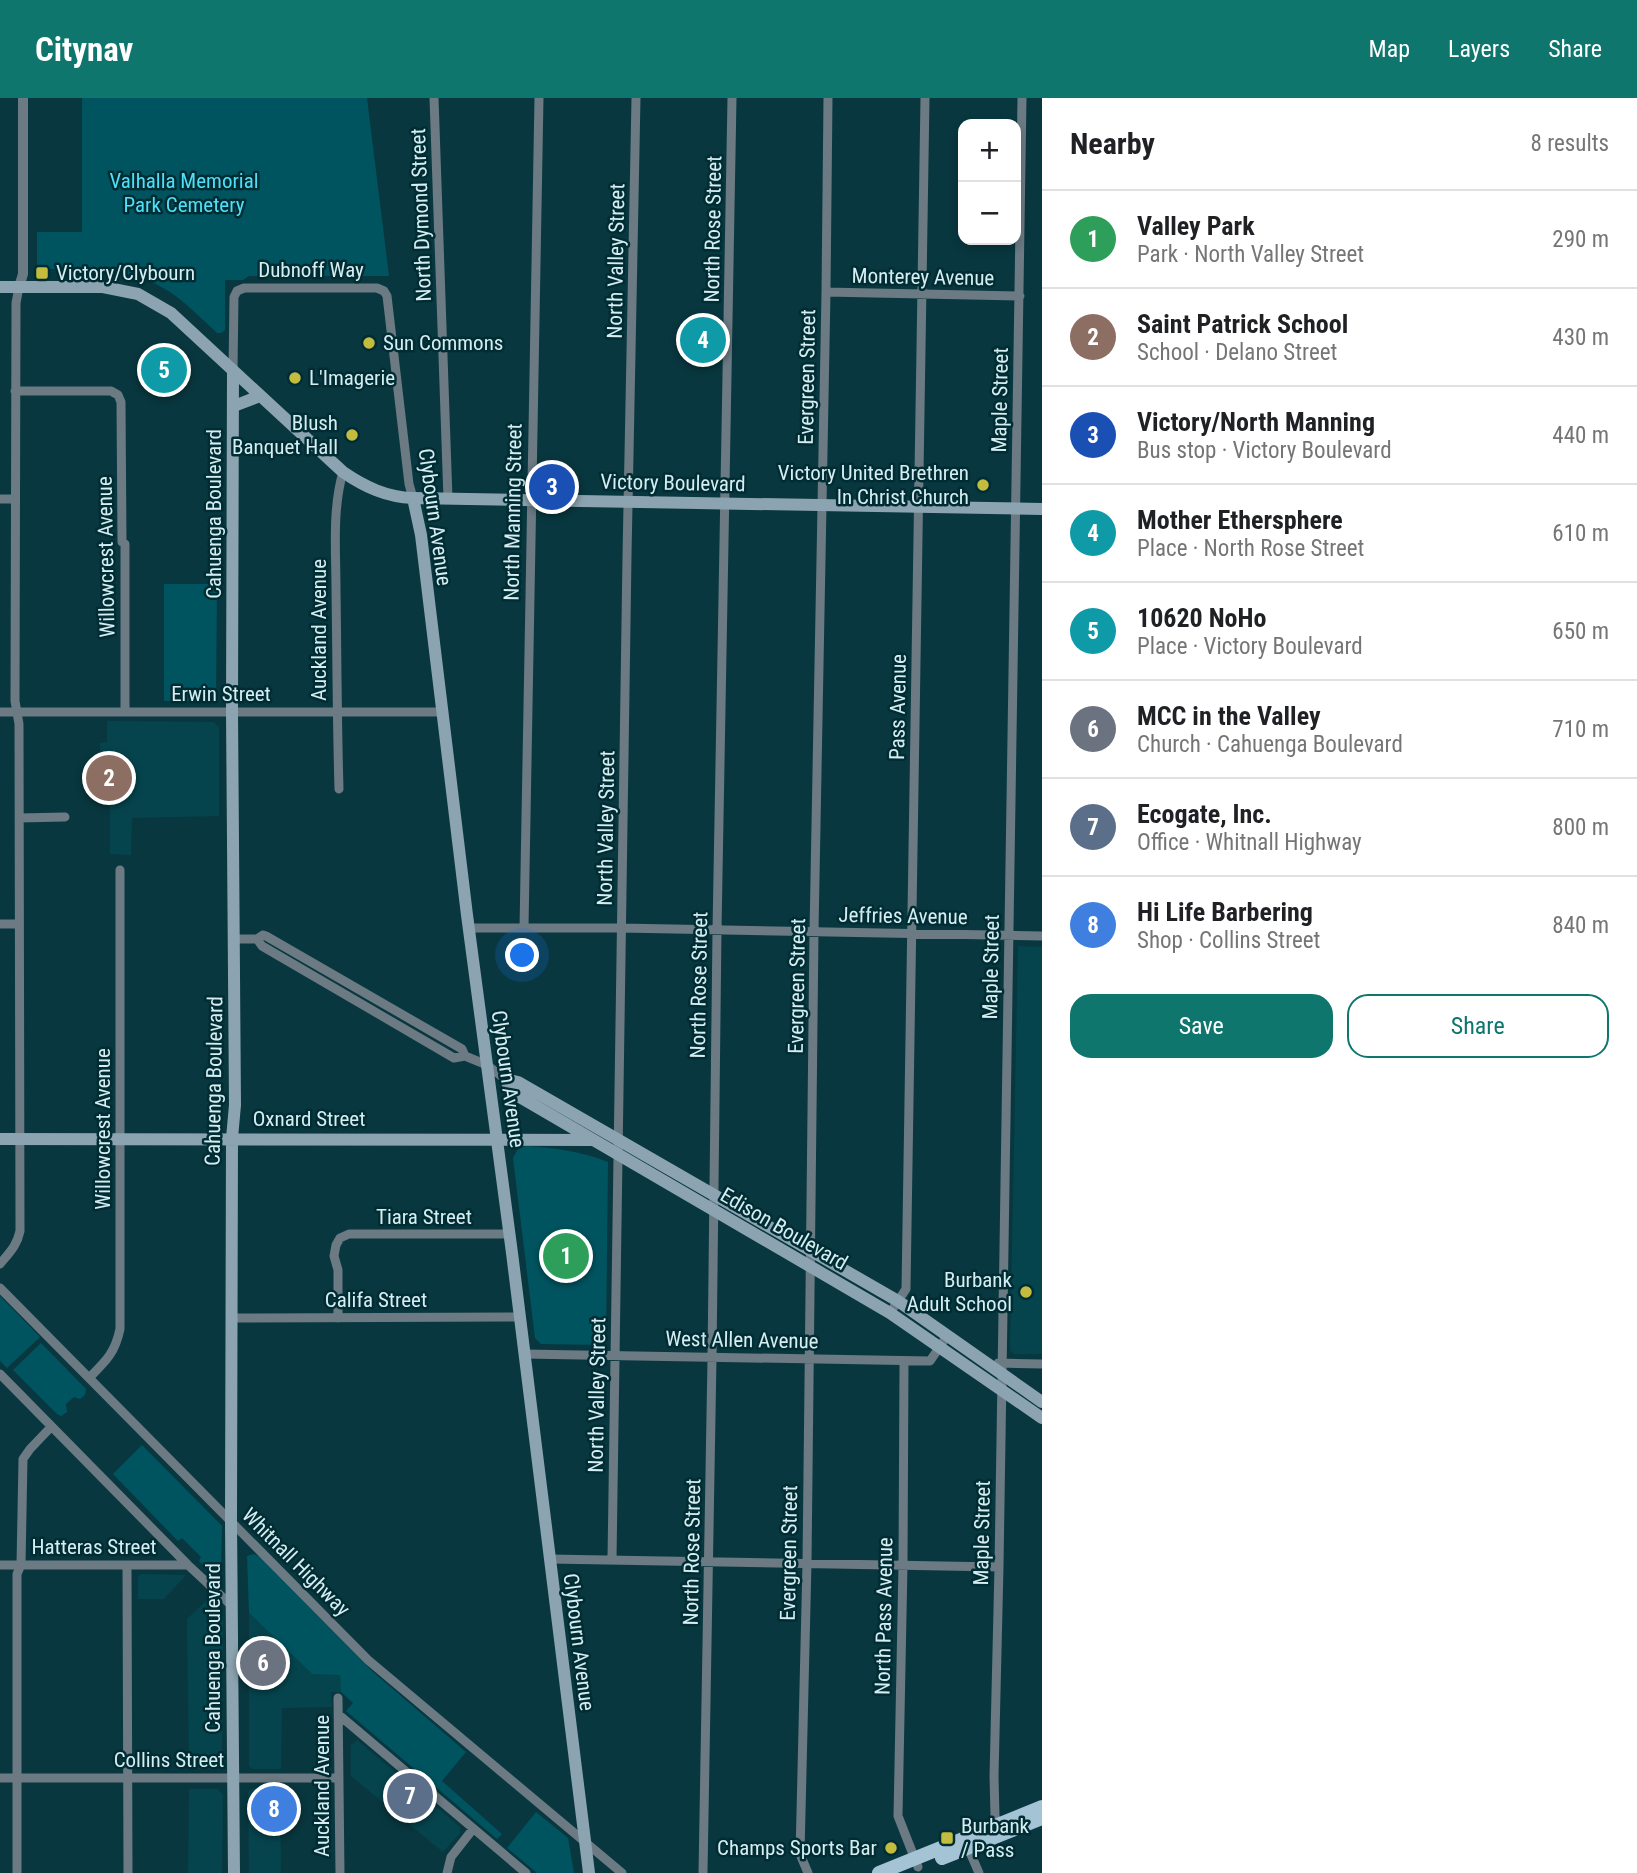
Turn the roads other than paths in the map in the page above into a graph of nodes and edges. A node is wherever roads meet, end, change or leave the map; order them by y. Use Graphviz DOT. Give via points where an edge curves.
graph roads {
  1 [pos="23,98"];
  2 [pos="434,98"];
  3 [pos="539,98"];
  4 [pos="636,98"];
  5 [pos="732,98"];
  6 [pos="828,98"];
  7 [pos="925,98"];
  8 [pos="1022,98"];
  9 [pos="0,287"];
  10 [pos="19,287"];
  11 [pos="237,291"];
  12 [pos="384,291"];
  13 [pos="826,292"];
  14 [pos="923,294"];
  15 [pos="1020,296"];
  16 [pos="233,370"];
  17 [pos="15,391"];
  18 [pos="260,396"];
  19 [pos="234,405"];
  20 [pos="343,472"];
  21 [pos="413,498"];
  22 [pos="0,499"];
  23 [pos="15,499"];
  24 [pos="448,499"];
  25 [pos="531,500"];
  26 [pos="629,502"];
  27 [pos="726,503"];
  28 [pos="823,505"];
  29 [pos="919,506"];
  30 [pos="1016,508"];
  31 [pos="1042,509"];
  32 [pos="125,711"];
  33 [pos="232,711"];
  34 [pos="0,712"];
  35 [pos="17,712"];
  36 [pos="337,712"];
  37 [pos="442,712"];
  38 [pos="339,789"];
  39 [pos="65,817"];
  40 [pos="19,818"];
  41 [pos="120,870"];
  42 [pos="0,924"];
  43 [pos="18,924"];
  44 [pos="469,928"];
  45 [pos="524,928"];
  46 [pos="621,928"];
  47 [pos="718,930"];
  48 [pos="814,932"];
  49 [pos="911,933"];
  50 [pos="1009,936"];
  51 [pos="1042,936"];
  52 [pos="234,939"];
  53 [pos="487,1065"];
  54 [pos="505,1079"];
  55 [pos="232,1138"];
  56 [pos="0,1139"];
  57 [pos="19,1139"];
  58 [pos="120,1139"];
  59 [pos="497,1139"];
  60 [pos="592,1140"];
  61 [pos="618,1140"];
  62 [pos="618,1155"];
  63 [pos="714,1196"];
  64 [pos="713,1210"];
  65 [pos="509,1234"];
  66 [pos="811,1251"];
  67 [pos="0,1264"];
  68 [pos="811,1267"];
  69 [pos="0,1287"];
  70 [pos="898,1301"];
  71 [pos="890,1313"];
  72 [pos="520,1317"];
  73 [pos="233,1318"];
  74 [pos="338,1318"];
  75 [pos="943,1342"];
  76 [pos="524,1354"];
  77 [pos="615,1355"];
  78 [pos="712,1358"];
  79 [pos="810,1359"];
  80 [pos="904,1361"];
  81 [pos="1042,1364"];
  82 [pos="1001,1369"];
  83 [pos="0,1374"];
  84 [pos="89,1378"];
  85 [pos="1002,1390"];
  86 [pos="1042,1402"];
  87 [pos="1042,1418"];
  88 [pos="51,1427"];
  89 [pos="231,1522"];
  90 [pos="549,1559"];
  91 [pos="612,1559"];
  92 [pos="709,1562"];
  93 [pos="807,1563"];
  94 [pos="0,1565"];
  95 [pos="21,1565"];
  96 [pos="127,1565"];
  97 [pos="188,1565"];
  98 [pos="904,1565"];
  99 [pos="999,1567"];
  100 [pos="232,1606"];
  101 [pos="338,1698"];
  102 [pos="339,1715"];
  103 [pos="0,1777"];
  104 [pos="16,1778"];
  105 [pos="127,1778"];
  106 [pos="234,1778"];
  107 [pos="339,1778"];
  108 [pos="1042,1807"];
  109 [pos="1042,1818"];
  110 [pos="473,1829"];
  111 [pos="1000,1829"];
  112 [pos="585,1842"];
  113 [pos="966,1843"];
  114 [pos="912,1866"];
  115 [pos="17,1873"];
  116 [pos="128,1873"];
  117 [pos="234,1873"];
  118 [pos="340,1873"];
  119 [pos="447,1873"];
  120 [pos="526,1873"];
  121 [pos="589,1873"];
  122 [pos="622,1873"];
  123 [pos="703,1873"];
  124 [pos="808,1873"];
  125 [pos="879,1873"];
  126 [pos="979,1873"];
  1 -- 10 [label="street" via="23,274"];
  2 -- 24 [label="street, North Dymond Street"];
  3 -- 25 [label="street, North Manning Street"];
  4 -- 26 [label="street, North Valley Street"];
  5 -- 27 [label="street, North Rose Street"];
  6 -- 13 [label="street, Evergreen Street"];
  7 -- 14 [label="street, Pass Avenue"];
  8 -- 15 [label="street, Maple Street"];
  9 -- 10 [label="main road, Victory Boulevard"];
  10 -- 16 [label="main road, Victory Boulevard" via="103,287 138,294 171,313"];
  10 -- 17 [label="street"];
  11 -- 12 [label="street, Dubnoff Way"];
  11 -- 16 [label="street, Cahuenga Boulevard"];
  12 -- 21 [label="street, Clybourn Avenue"];
  13 -- 14 [label="street, Monterey Avenue"];
  13 -- 28 [label="street, Evergreen Street"];
  14 -- 15 [label="street, Monterey Avenue"];
  14 -- 29 [label="street, Pass Avenue"];
  15 -- 30 [label="street, Maple Street"];
  16 -- 18 [label="main road, Victory Boulevard"];
  16 -- 19 [label="main road, Cahuenga Boulevard"];
  17 -- 23 [label="street"];
  17 -- 32 [label="street, Willowcrest Avenue" via="111,391 121,402"];
  18 -- 19 [label="main road"];
  18 -- 20 [label="main road, Victory Boulevard"];
  19 -- 33 [label="main road, Cahuenga Boulevard"];
  20 -- 21 [label="main road, Victory Boulevard" via="372,490"];
  20 -- 36 [label="street, Auckland Avenue" via="336,531"];
  21 -- 24 [label="main road, Victory Boulevard"];
  21 -- 37 [label="main road, Clybourn Avenue"];
  22 -- 23 [label="street"];
  23 -- 35 [label="street"];
  24 -- 25 [label="main road, Victory Boulevard"];
  25 -- 26 [label="main road, Victory Boulevard"];
  25 -- 45 [label="street, North Manning Street"];
  26 -- 27 [label="main road, Victory Boulevard"];
  26 -- 46 [label="street, North Valley Street"];
  27 -- 28 [label="main road, Victory Boulevard"];
  27 -- 47 [label="street, North Rose Street"];
  28 -- 29 [label="main road, Victory Boulevard"];
  28 -- 48 [label="street, Evergreen Street"];
  29 -- 30 [label="main road, Victory Boulevard"];
  29 -- 49 [label="street, Pass Avenue"];
  30 -- 31 [label="main road, Victory Boulevard"];
  30 -- 50 [label="street, Maple Street"];
  32 -- 33 [label="street, Erwin Street"];
  32 -- 35 [label="street, Erwin Street"];
  33 -- 36 [label="street, Erwin Street"];
  33 -- 52 [label="main road, Cahuenga Boulevard"];
  34 -- 35 [label="street, Erwin Street"];
  35 -- 40 [label="street"];
  36 -- 37 [label="street, Erwin Street"];
  36 -- 38 [label="street, Auckland Avenue"];
  37 -- 44 [label="main road, Clybourn Avenue"];
  39 -- 40 [label="street"];
  40 -- 43 [label="street"];
  41 -- 58 [label="street, Willowcrest Avenue"];
  42 -- 43 [label="street"];
  43 -- 57 [label="street"];
  44 -- 45 [label="street, Jeffries Avenue"];
  44 -- 53 [label="main road, Clybourn Avenue"];
  45 -- 46 [label="street, Jeffries Avenue"];
  46 -- 47 [label="street, Jeffries Avenue"];
  46 -- 61 [label="street, North Valley Street"];
  47 -- 48 [label="street, Jeffries Avenue"];
  47 -- 63 [label="street, North Rose Street"];
  48 -- 49 [label="street, Jeffries Avenue"];
  48 -- 66 [label="street, Evergreen Street"];
  49 -- 50 [label="street, Jeffries Avenue"];
  49 -- 70 [label="street, Pass Avenue" via="906,1289"];
  50 -- 51 [label="street, Jeffries Avenue"];
  50 -- 82 [label="street, Maple Street"];
  52 -- 53 [label="street, Edison Boulevard" via="257,939 454,1058 465,1056"];
  52 -- 55 [label="main road, Cahuenga Boulevard"];
  53 -- 54 [label="street, Edison Boulevard"];
  53 -- 59 [label="main road, Clybourn Avenue"];
  54 -- 60 [label="main road, Edison Boulevard" via="513,1093"];
  54 -- 61 [label="main road, Edison Boulevard" via="518,1082"];
  55 -- 58 [label="main road, Oxnard Street"];
  55 -- 59 [label="main road, Oxnard Street"];
  55 -- 73 [label="main road, Cahuenga Boulevard"];
  56 -- 57 [label="main road, Oxnard Street"];
  57 -- 58 [label="main road, Oxnard Street"];
  57 -- 67 [label="street" via="20,1231 18,1242"];
  58 -- 84 [label="street, Willowcrest Avenue" via="120,1329 110,1357"];
  59 -- 60 [label="main road, Oxnard Street"];
  59 -- 65 [label="main road, Clybourn Avenue"];
  60 -- 61 [label="main road, Oxnard Street"];
  60 -- 62 [label="main road, Edison Boulevard"];
  61 -- 62 [label="street, North Valley Street"];
  61 -- 63 [label="main road, Edison Boulevard"];
  62 -- 64 [label="main road, Edison Boulevard"];
  62 -- 77 [label="street, North Valley Street"];
  63 -- 64 [label="street, North Rose Street"];
  63 -- 66 [label="main road, Edison Boulevard"];
  64 -- 68 [label="main road, Edison Boulevard"];
  64 -- 78 [label="street, North Rose Street"];
  65 -- 72 [label="main road, Clybourn Avenue"];
  65 -- 74 [label="street, Tiara Street" via="349,1234 340,1238 334,1256"];
  66 -- 68 [label="street, Evergreen Street"];
  66 -- 70 [label="main road, Edison Boulevard"];
  68 -- 71 [label="main road, Edison Boulevard"];
  68 -- 79 [label="street, Evergreen Street"];
  69 -- 84 [label="street, Whitnall Highway"];
  70 -- 71 [label="street, Pass Avenue"];
  70 -- 75 [label="main road, Edison Boulevard"];
  71 -- 75 [label="main road, Edison Boulevard"];
  72 -- 74 [label="street, Califa Street"];
  72 -- 76 [label="main road, Clybourn Avenue"];
  73 -- 74 [label="street, Califa Street"];
  73 -- 89 [label="main road, Cahuenga Boulevard"];
  75 -- 80 [label="street, West Allen Avenue" via="930,1361"];
  75 -- 82 [label="main road, Edison Boulevard"];
  75 -- 85 [label="main road, Edison Boulevard"];
  76 -- 77 [label="street, West Allen Avenue"];
  76 -- 90 [label="main road, Clybourn Avenue"];
  77 -- 78 [label="street, West Allen Avenue"];
  77 -- 91 [label="street, North Valley Street"];
  78 -- 79 [label="street, West Allen Avenue"];
  78 -- 92 [label="street, North Rose Street"];
  79 -- 80 [label="street, West Allen Avenue"];
  79 -- 93 [label="street, Evergreen Street"];
  80 -- 98 [label="street, North Pass Avenue"];
  81 -- 82 [label="street"];
  82 -- 85 [label="street, Maple Street"];
  82 -- 86 [label="main road, Edison Boulevard"];
  83 -- 88 [label="street"];
  84 -- 89 [label="street, Whitnall Highway"];
  85 -- 87 [label="main road, Edison Boulevard"];
  85 -- 99 [label="street, Maple Street"];
  88 -- 95 [label="street" via="23,1460"];
  88 -- 97 [label="street"];
  89 -- 100 [label="main road, Cahuenga Boulevard"];
  89 -- 112 [label="street, Whitnall Highway" via="368,1660"];
  90 -- 91 [label="street"];
  90 -- 112 [label="main road, Clybourn Avenue"];
  91 -- 92 [label="street"];
  92 -- 93 [label="street"];
  92 -- 123 [label="street, North Rose Street"];
  93 -- 98 [label="street"];
  93 -- 124 [label="street, Evergreen Street" via="800,1854"];
  94 -- 95 [label="street, Hatteras Street"];
  95 -- 96 [label="street, Hatteras Street"];
  95 -- 104 [label="street" via="17,1574"];
  96 -- 97 [label="street, Hatteras Street"];
  96 -- 105 [label="street"];
  97 -- 100 [label="street"];
  98 -- 99 [label="street"];
  98 -- 114 [label="street, North Pass Avenue" via="898,1816"];
  99 -- 111 [label="street, Maple Street" via="994,1776 995,1816"];
  100 -- 106 [label="main road, Cahuenga Boulevard"];
  101 -- 102 [label="street, Auckland Avenue"];
  102 -- 107 [label="street, Auckland Avenue"];
  102 -- 110 [label="street"];
  103 -- 104 [label="street, Collins Street"];
  104 -- 105 [label="street, Collins Street"];
  104 -- 115 [label="street"];
  105 -- 106 [label="street, Collins Street"];
  105 -- 116 [label="street"];
  106 -- 107 [label="street, Collins Street"];
  106 -- 117 [label="main road, Cahuenga Boulevard"];
  107 -- 118 [label="street, Auckland Avenue"];
  108 -- 111 [label="main road"];
  109 -- 111 [label="main road"];
  110 -- 119 [label="street" via="451,1857"];
  110 -- 120 [label="street"];
  111 -- 113 [label="main road"];
  112 -- 121 [label="main road, Clybourn Avenue"];
  112 -- 122 [label="street, Whitnall Highway"];
  113 -- 114 [label="main road"];
  113 -- 126 [label="street"];
  114 -- 125 [label="main road"];
}
